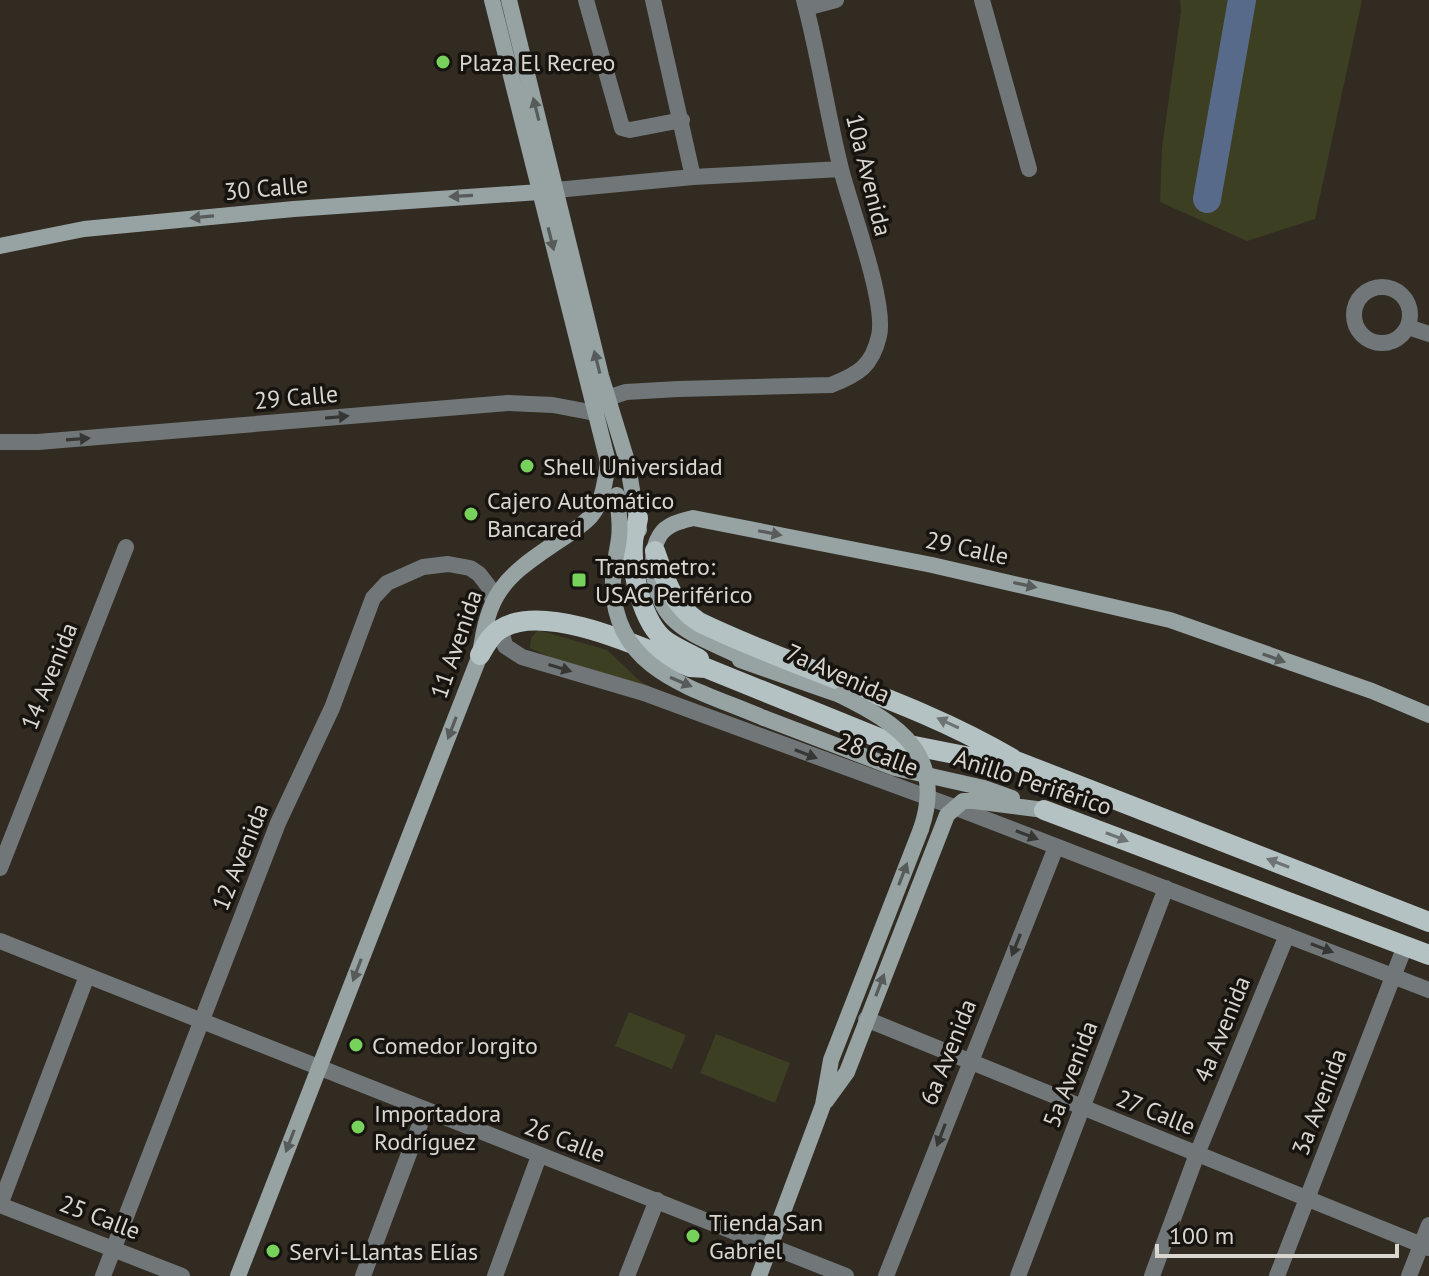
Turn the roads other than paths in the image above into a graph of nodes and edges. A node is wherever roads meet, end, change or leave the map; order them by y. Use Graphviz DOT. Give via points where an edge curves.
graph roads {
  1 [pos="492,0"];
  2 [pos="509,0"];
  3 [pos="586,0"];
  4 [pos="653,0"];
  5 [pos="836,0"];
  6 [pos="982,0"];
  7 [pos="805,4"];
  8 [pos="682,120"];
  9 [pos="841,169"];
  10 [pos="1029,169"];
  11 [pos="693,177"];
  12 [pos="547,191"];
  13 [pos="0,246"];
  14 [pos="1408,327"];
  15 [pos="1429,334"];
  16 [pos="607,398"];
  17 [pos="595,413"];
  18 [pos="0,442"];
  19 [pos="608,463"];
  20 [pos="638,518"];
  21 [pos="126,547"];
  22 [pos="655,551"];
  23 [pos="493,601"];
  24 [pos="501,629"];
  25 [pos="480,655"];
  26 [pos="750,662"];
  27 [pos="706,668"];
  28 [pos="1429,715"];
  29 [pos="1016,761"];
  30 [pos="954,807"];
  31 [pos="1044,810"];
  32 [pos="1056,847"];
  33 [pos="0,868"];
  34 [pos="1166,888"];
  35 [pos="1429,922"];
  36 [pos="1287,935"];
  37 [pos="0,941"];
  38 [pos="1405,946"];
  39 [pos="1429,955"];
  40 [pos="87,976"];
  41 [pos="1394,976"];
  42 [pos="1429,990"];
  43 [pos="866,1019"];
  44 [pos="201,1022"];
  45 [pos="969,1062"];
  46 [pos="319,1068"];
  47 [pos="823,1105"];
  48 [pos="1083,1108"];
  49 [pos="425,1111"];
  50 [pos="1197,1154"];
  51 [pos="539,1156"];
  52 [pos="1307,1198"];
  53 [pos="657,1200"];
  54 [pos="0,1205"];
  55 [pos="1429,1225"];
  56 [pos="1425,1246"];
  57 [pos="771,1247"];
  58 [pos="114,1248"];
  59 [pos="103,1276"];
  60 [pos="182,1276"];
  61 [pos="238,1276"];
  62 [pos="363,1276"];
  63 [pos="495,1276"];
  64 [pos="627,1276"];
  65 [pos="759,1276"];
  66 [pos="846,1276"];
  67 [pos="886,1276"];
  68 [pos="1018,1276"];
  69 [pos="1152,1276"];
  70 [pos="1277,1276"];
  71 [pos="1409,1276"];
  1 -- 12 [label="street, 11 Avenida"];
  12 -- 2 [label="street, 11 Avenida, one-way"];
  3 -- 8 [label="street" via="622,128"];
  4 -- 8 [label="street"];
  5 -- 7 [label="street"];
  6 -- 10 [label="street"];
  7 -- 9 [label="street, 10a Avenida"];
  8 -- 11 [label="street"];
  9 -- 11 [label="street, 30 Calle"];
  9 -- 16 [label="street, 10a Avenida" via="878,303 880,332 872,361 831,385 626,392"];
  11 -- 12 [label="street, 30 Calle"];
  12 -- 13 [label="street, 30 Calle, one-way" via="84,229"];
  16 -- 12 [label="street, 11 Avenida, one-way"];
  12 -- 17 [label="street, 11 Avenida, one-way"];
  14 -- 15 [label="street"];
  16 -- 20 [label="street, 11 Avenida"];
  18 -- 17 [label="street, 29 Calle, one-way" via="508,403"];
  17 -- 19 [label="street, 11 Avenida"];
  19 -- 23 [label="street, 11 Avenida" via="591,516 517,569"];
  19 -- 31 [label="street, Anillo Periférico, one-way, bridge" via="617,495 619,536 612,585 616,611 631,645 660,674 895,768 984,788"];
  20 -- 26 [label="street, 7a Avenida" via="647,585 661,619 690,643"];
  20 -- 27 [label="main road" via="633,555 646,616 665,640"];
  21 -- 33 [label="street, 14 Avenida"];
  22 -- 26 [label="street" via="658,589 670,616"];
  22 -- 28 [label="street, 29 Calle, one-way" via="668,527 693,518 946,568 1170,620"];
  29 -- 22 [label="main road, one-way" via="913,708 699,622 672,595"];
  23 -- 25 [label="street, 11 Avenida"];
  23 -- 44 [label="street, 12 Avenida" via="479,574 448,564 423,567 387,583 373,598"];
  24 -- 25 [label="main road"];
  24 -- 27 [label="main road, Anillo Periférico" via="549,621"];
  24 -- 30 [label="street, 28 Calle, one-way" via="505,646 522,657 644,693"];
  25 -- 46 [label="street, 11 Avenida, one-way"];
  47 -- 26 [label="street, 7a Avenida, one-way, bridge" via="831,1060 921,829 930,787 911,743 895,726 840,695"];
  27 -- 29 [label="main road, Anillo Periférico" via="884,740"];
  35 -- 29 [label="main road, Anillo Periférico, one-way"];
  30 -- 31 [label="street" via="974,801"];
  30 -- 32 [label="street, 28 Calle, one-way"];
  43 -- 30 [label="street, 7a Avenida, one-way" via="942,825"];
  31 -- 38 [label="main road, Anillo Periférico, one-way"];
  32 -- 34 [label="street, 28 Calle"];
  32 -- 45 [label="street, 6a Avenida, one-way"];
  34 -- 36 [label="street, 28 Calle"];
  34 -- 48 [label="street, 5a Avenida"];
  36 -- 41 [label="street, 28 Calle, one-way"];
  36 -- 50 [label="street, 4a Avenida"];
  37 -- 40 [label="street, 26 Calle"];
  38 -- 39 [label="main road, Anillo Periférico"];
  38 -- 41 [label="street, 3a Avenida"];
  40 -- 44 [label="street, 26 Calle"];
  40 -- 54 [label="street"];
  41 -- 42 [label="street, 28 Calle"];
  41 -- 52 [label="street, 3a Avenida"];
  43 -- 45 [label="street, 27 Calle"];
  43 -- 47 [label="street, 7a Avenida" via="847,1072"];
  44 -- 46 [label="street, 26 Calle"];
  44 -- 58 [label="street, 12 Avenida"];
  45 -- 48 [label="street, 27 Calle"];
  45 -- 67 [label="street, 6a Avenida, one-way"];
  46 -- 49 [label="street, 26 Calle"];
  46 -- 61 [label="street, 11 Avenida, one-way"];
  47 -- 57 [label="street, 7a Avenida"];
  48 -- 50 [label="street, 27 Calle"];
  48 -- 68 [label="street, 5a Avenida"];
  49 -- 51 [label="street, 26 Calle"];
  49 -- 62 [label="street"];
  50 -- 52 [label="street, 27 Calle"];
  50 -- 69 [label="street, 4a Avenida"];
  51 -- 53 [label="street, 26 Calle"];
  51 -- 63 [label="street"];
  52 -- 56 [label="street, 27 Calle"];
  52 -- 70 [label="street, 3a Avenida"];
  53 -- 57 [label="street, 26 Calle"];
  53 -- 64 [label="street"];
  54 -- 58 [label="street, 25 Calle"];
  55 -- 56 [label="street"];
  56 -- 71 [label="street"];
  57 -- 65 [label="street, 7a Avenida"];
  57 -- 66 [label="street, 26 Calle"];
  58 -- 59 [label="street, 12 Avenida"];
  58 -- 60 [label="street, 25 Calle"];
}
